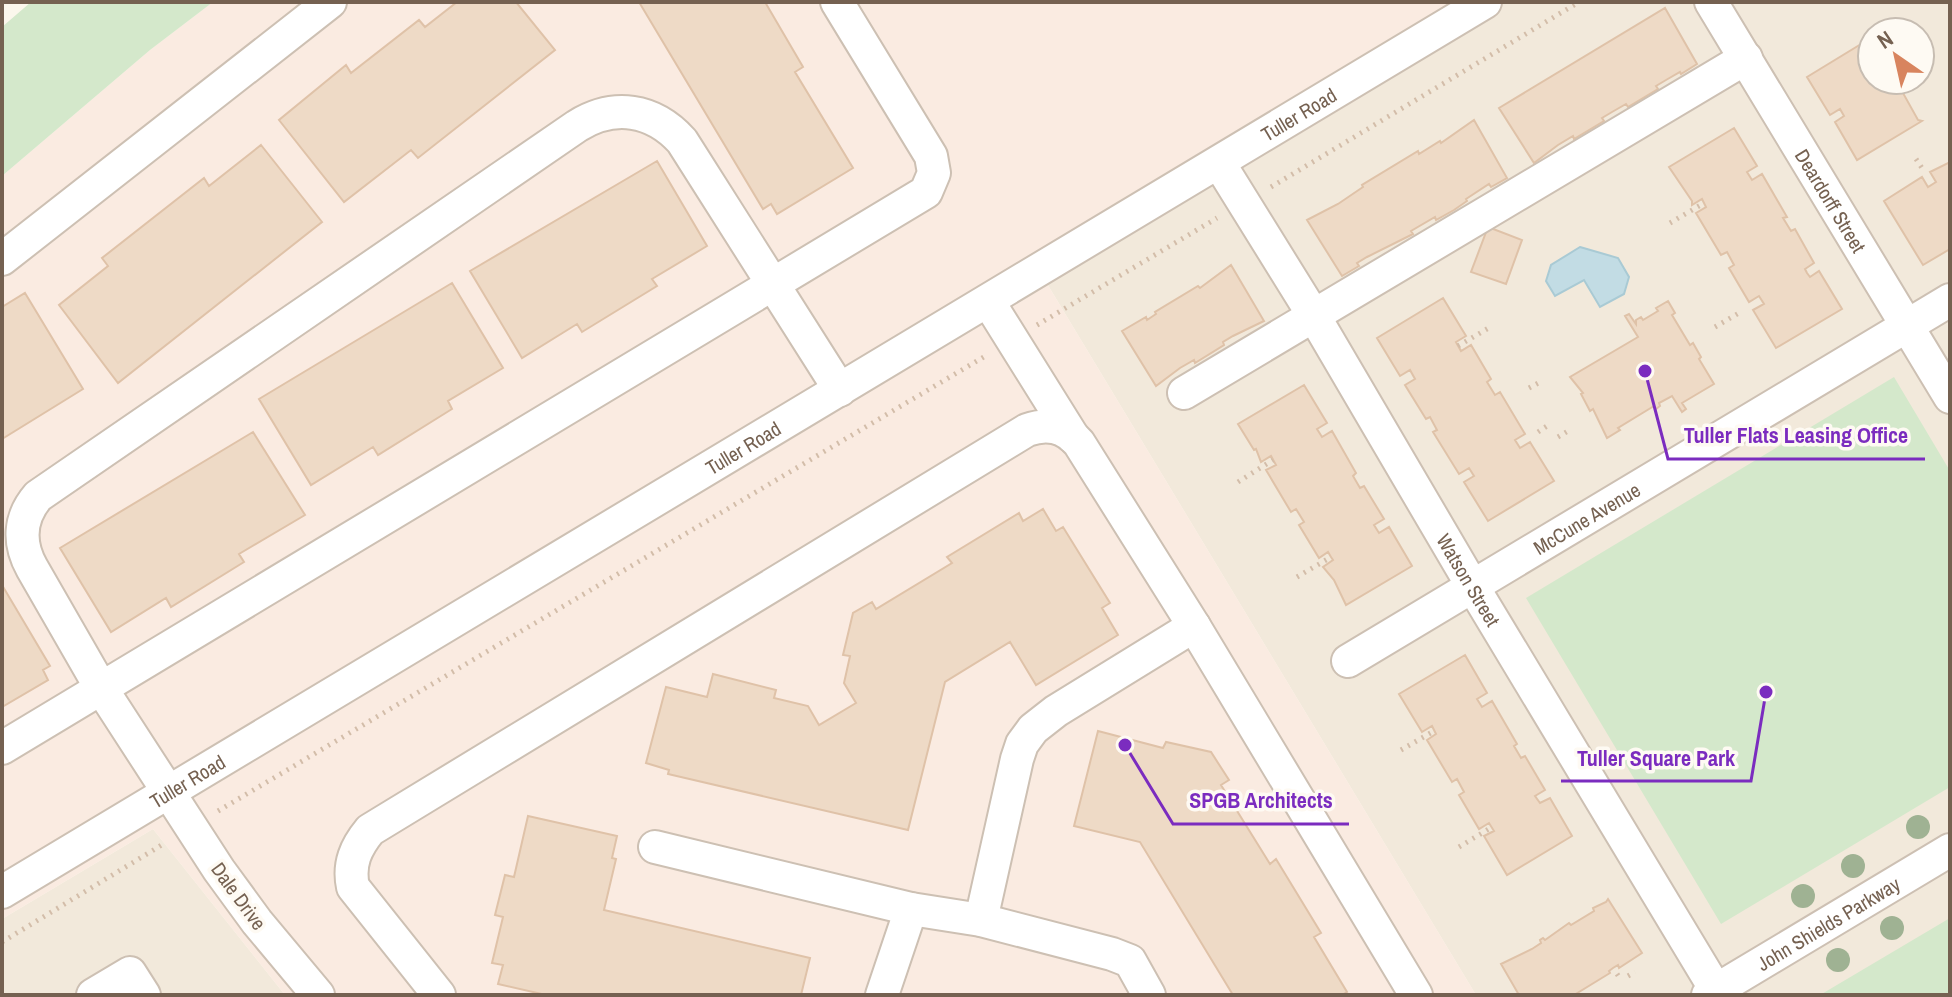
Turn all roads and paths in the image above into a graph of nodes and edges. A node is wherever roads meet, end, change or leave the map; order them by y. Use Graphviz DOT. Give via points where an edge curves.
graph roads {
  1 [pos="330,2"];
  2 [pos="837,2"];
  3 [pos="1579,2"];
  4 [pos="1711,2"];
  5 [pos="1468,6"];
  6 [pos="1746,58"];
  7 [pos="1916,159"];
  8 [pos="1219,163"];
  9 [pos="1922,168"];
  10 [pos="1267,189"];
  11 [pos="1704,203"];
  12 [pos="1670,223"];
  13 [pos="1205,225"];
  14 [pos="2,259"];
  15 [pos="774,285"];
  16 [pos="1950,300"];
  17 [pos="988,301"];
  18 [pos="1739,313"];
  19 [pos="1314,316"];
  20 [pos="1492,326"];
  21 [pos="1907,326"];
  22 [pos="1715,327"];
  23 [pos="1012,340"];
  24 [pos="1458,346"];
  25 [pos="1542,381"];
  26 [pos="1529,388"];
  27 [pos="840,390"];
  28 [pos="1184,393"];
  29 [pos="1950,397"];
  30 [pos="1550,424"];
  31 [pos="1568,431"];
  32 [pos="1538,432"];
  33 [pos="1073,437"];
  34 [pos="1558,437"];
  35 [pos="1273,460"];
  36 [pos="1238,482"];
  37 [pos="1331,557"];
  38 [pos="1297,577"];
  39 [pos="1473,587"];
  40 [pos="1194,626"];
  41 [pos="1348,661"];
  42 [pos="101,688"];
  43 [pos="1434,731"];
  44 [pos="2,748"];
  45 [pos="1401,750"];
  46 [pos="169,791"];
  47 [pos="191,827"];
  48 [pos="1492,827"];
  49 [pos="655,847"];
  50 [pos="1459,847"];
  51 [pos="1950,850"];
  52 [pos="2,892"];
  53 [pos="911,909"];
  54 [pos="981,920"];
  55 [pos="2,942"];
  56 [pos="1635,972"];
  57 [pos="1628,976"];
  58 [pos="1714,993"];
  59 [pos="93,995"];
  60 [pos="144,995"];
  61 [pos="318,995"];
  62 [pos="439,995"];
  63 [pos="882,995"];
  64 [pos="1149,995"];
  65 [pos="1416,995"];
  1 -- 14 [label="street"];
  2 -- 15 [label="street" via="931,156 934,173 922,195"];
  3 -- 10 [label="path"];
  4 -- 6 [label="street, Deardorff Street"];
  5 -- 8 [label="street, Tuller Road"];
  6 -- 19 [label="street"];
  6 -- 21 [label="street, Deardorff Street"];
  7 -- 9 [label="path"];
  8 -- 17 [label="street, Tuller Road"];
  8 -- 19 [label="street, Watson Street"];
  11 -- 12 [label="path"];
  13 -- 23 [label="path"];
  15 -- 27 [label="street, Dale Drive"];
  15 -- 42 [label="street"];
  15 -- 42 [label="street, Dale Drive" via="675,133 657,119 634,112 589,119 33,502 23,527 24,552"];
  16 -- 21 [label="street, McCune Avenue"];
  17 -- 23 [label="street"];
  17 -- 27 [label="street, Tuller Road"];
  18 -- 22 [label="path"];
  19 -- 28 [label="street"];
  19 -- 39 [label="street, Watson Street"];
  20 -- 24 [label="path"];
  21 -- 29 [label="street, Deardorff Street"];
  21 -- 39 [label="street, McCune Avenue"];
  23 -- 33 [label="street"];
  23 -- 47 [label="path"];
  25 -- 26 [label="path"];
  27 -- 46 [label="street, Tuller Road"];
  30 -- 32 [label="path"];
  31 -- 34 [label="path"];
  33 -- 40 [label="street"];
  33 -- 62 [label="street" via="1052,426 1027,430 370,830 352,861 353,887"];
  35 -- 36 [label="path"];
  37 -- 38 [label="path"];
  39 -- 41 [label="street, McCune Avenue"];
  39 -- 58 [label="street, Watson Street"];
  40 -- 54 [label="street" via="1056,711 1027,736 1017,759"];
  40 -- 65 [label="street"];
  42 -- 44 [label="street"];
  42 -- 46 [label="street, Dale Drive"];
  43 -- 45 [label="path"];
  46 -- 47 [label="street, Dale Drive"];
  46 -- 52 [label="street, Tuller Road"];
  47 -- 55 [label="path"];
  47 -- 61 [label="street, Dale Drive" via="257,922"];
  48 -- 50 [label="path"];
  49 -- 53 [label="street"];
  51 -- 58 [label="street, John Shields Parkway"];
  53 -- 54 [label="street"];
  53 -- 63 [label="street"];
  54 -- 64 [label="street" via="1130,961"];
  56 -- 57 [label="path"];
  59 -- 60 [label="street" via="130,973"];
}
